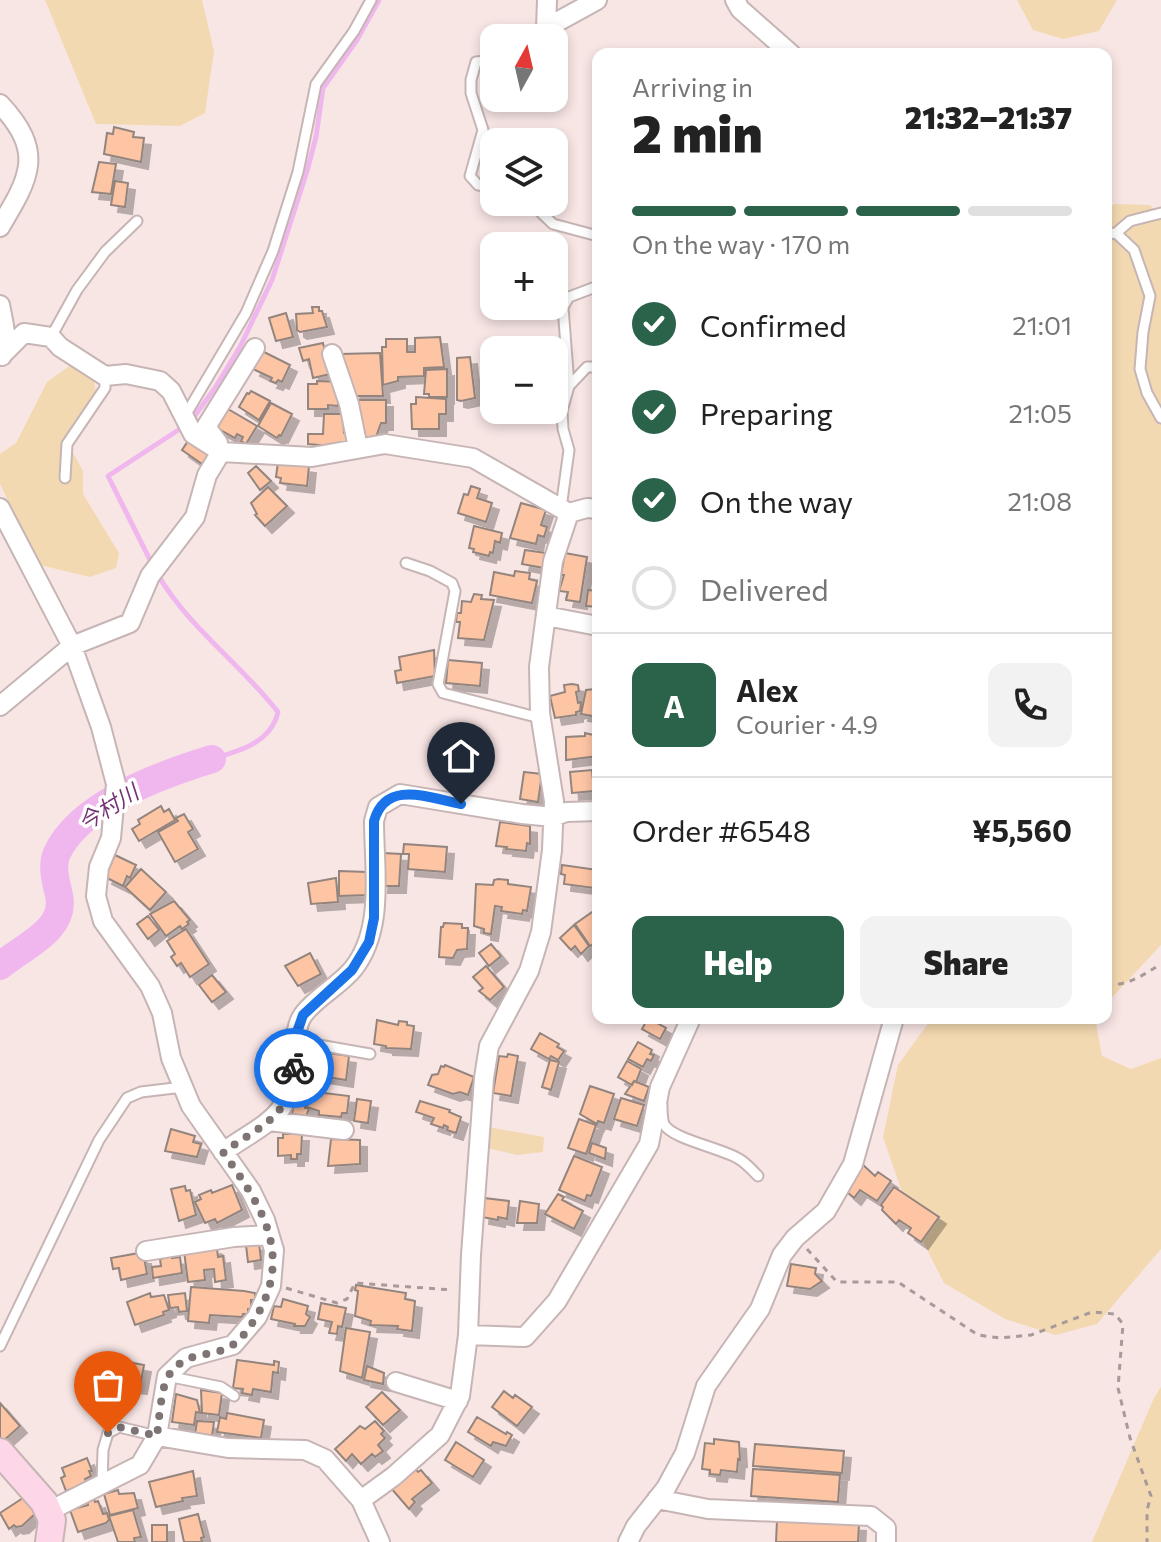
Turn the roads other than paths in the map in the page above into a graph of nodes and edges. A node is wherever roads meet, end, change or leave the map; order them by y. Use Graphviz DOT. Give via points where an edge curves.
graph roads {
  1 [pos="371,0"];
  2 [pos="547,0"];
  3 [pos="597,0"];
  4 [pos="735,0"];
  5 [pos="543,24"];
  6 [pos="557,24"];
  7 [pos="784,48"];
  8 [pos="480,62"];
  9 [pos="0,104"];
  10 [pos="482,128"];
  11 [pos="480,141"];
  12 [pos="480,185"];
  13 [pos="1161,213"];
  14 [pos="545,216"];
  15 [pos="137,221"];
  16 [pos="0,227"];
  17 [pos="1112,233"];
  18 [pos="592,234"];
  19 [pos="1112,235"];
  20 [pos="592,288"];
  21 [pos="0,305"];
  22 [pos="565,336"];
  23 [pos="51,337"];
  24 [pos="255,348"];
  25 [pos="332,354"];
  26 [pos="2,355"];
  27 [pos="592,367"];
  28 [pos="105,376"];
  29 [pos="568,389"];
  30 [pos="1161,418"];
  31 [pos="187,424"];
  32 [pos="563,424"];
  33 [pos="358,448"];
  34 [pos="218,450"];
  35 [pos="65,478"];
  36 [pos="0,508"];
  37 [pos="592,509"];
  38 [pos="565,510"];
  39 [pos="406,563"];
  40 [pos="546,616"];
  41 [pos="592,625"];
  42 [pos="72,646"];
  43 [pos="0,706"];
  44 [pos="540,718"];
  45 [pos="592,811"];
  46 [pos="553,817"];
  47 [pos="688,1024"];
  48 [pos="892,1024"];
  49 [pos="296,1041"];
  50 [pos="370,1054"];
  51 [pos="183,1087"];
  52 [pos="659,1089"];
  53 [pos="269,1121"];
  54 [pos="344,1130"];
  55 [pos="223,1152"];
  56 [pos="758,1176"];
  57 [pos="269,1235"];
  58 [pos="146,1251"];
  59 [pos="468,1335"];
  60 [pos="0,1346"];
  61 [pos="167,1376"];
  62 [pos="396,1382"];
  63 [pos="234,1396"];
  64 [pos="458,1401"];
  65 [pos="157,1436"];
  66 [pos="0,1452"];
  67 [pos="102,1486"];
  68 [pos="657,1499"];
  69 [pos="361,1500"];
  70 [pos="50,1515"];
  71 [pos="49,1542"];
  72 [pos="380,1542"];
  73 [pos="628,1542"];
  74 [pos="886,1542"];
  1 -- 31 [label="lane" via="316,84 298,172 273,251"];
  2 -- 5 [label="street"];
  3 -- 6 [label="street"];
  4 -- 7 [label="street"];
  8 -- 10 [label="lane" via="471,93"];
  9 -- 16 [label="street" via="22,132 30,157 24,187"];
  11 -- 12 [label="lane" via="470,176"];
  13 -- 17 [label="lane" via="1130,221"];
  14 -- 18 [label="lane" via="553,224"];
  15 -- 23 [label="lane" via="105,252"];
  19 -- 30 [label="lane" via="1134,250 1150,296 1140,369"];
  20 -- 22 [label="lane" via="569,297 563,307"];
  21 -- 26 [label="street"];
  23 -- 26 [label="street" via="24,333"];
  23 -- 28 [label="street"];
  24 -- 34 [label="street" via="206,427"];
  25 -- 33 [label="street"];
  27 -- 29 [label="lane"];
  28 -- 31 [label="street" via="160,381"];
  28 -- 35 [label="lane" via="105,388 67,444"];
  31 -- 34 [label="street"];
  32 -- 38 [label="lane" via="569,450"];
  33 -- 34 [label="street" via="312,457"];
  33 -- 38 [label="street" via="385,444 473,458"];
  34 -- 42 [label="street" via="195,517 150,576 130,623"];
  36 -- 42 [label="street"];
  37 -- 38 [label="street"];
  38 -- 40 [label="street"];
  39 -- 44 [label="lane" via="452,583 455,591 438,684 443,693"];
  40 -- 41 [label="street"];
  40 -- 44 [label="street"];
  42 -- 43 [label="street"];
  42 -- 51 [label="street" via="116,784 111,838 99,867 96,896 103,921 150,986"];
  44 -- 46 [label="street"];
  45 -- 46 [label="street"];
  46 -- 49 [label="street" via="400,794 378,807 369,942 352,970 303,1015"];
  46 -- 59 [label="street" via="541,932 529,971 489,1046"];
  47 -- 52 [label="street"];
  48 -- 68 [label="street" via="853,1164 826,1211 782,1255 760,1309 706,1386 685,1453"];
  49 -- 50 [label="lane"];
  49 -- 53 [label="street" via="289,1096"];
  51 -- 55 [label="street"];
  51 -- 60 [label="lane" via="127,1098 99,1140"];
  52 -- 56 [label="lane" via="664,1124 671,1132 739,1158"];
  52 -- 59 [label="street" via="649,1144 557,1301 525,1337"];
  53 -- 54 [label="street"];
  53 -- 55 [label="street"];
  55 -- 57 [label="street" via="251,1191"];
  57 -- 58 [label="street"];
  57 -- 61 [label="street" via="274,1250 271,1283 257,1317 233,1345 186,1358"];
  59 -- 64 [label="street"];
  61 -- 63 [label="lane" via="221,1387"];
  61 -- 65 [label="street"];
  62 -- 64 [label="street"];
  64 -- 69 [label="street" via="440,1435"];
  65 -- 67 [label="street" via="140,1465"];
  65 -- 67 [label="lane" via="119,1427 108,1433"];
  65 -- 69 [label="street" via="228,1448 305,1450 325,1459"];
  66 -- 70 [label="street"];
  67 -- 70 [label="street"];
  68 -- 73 [label="street"];
  68 -- 74 [label="street" via="708,1509 871,1516 886,1528"];
  69 -- 72 [label="street"];
  70 -- 71 [label="street"];
}
